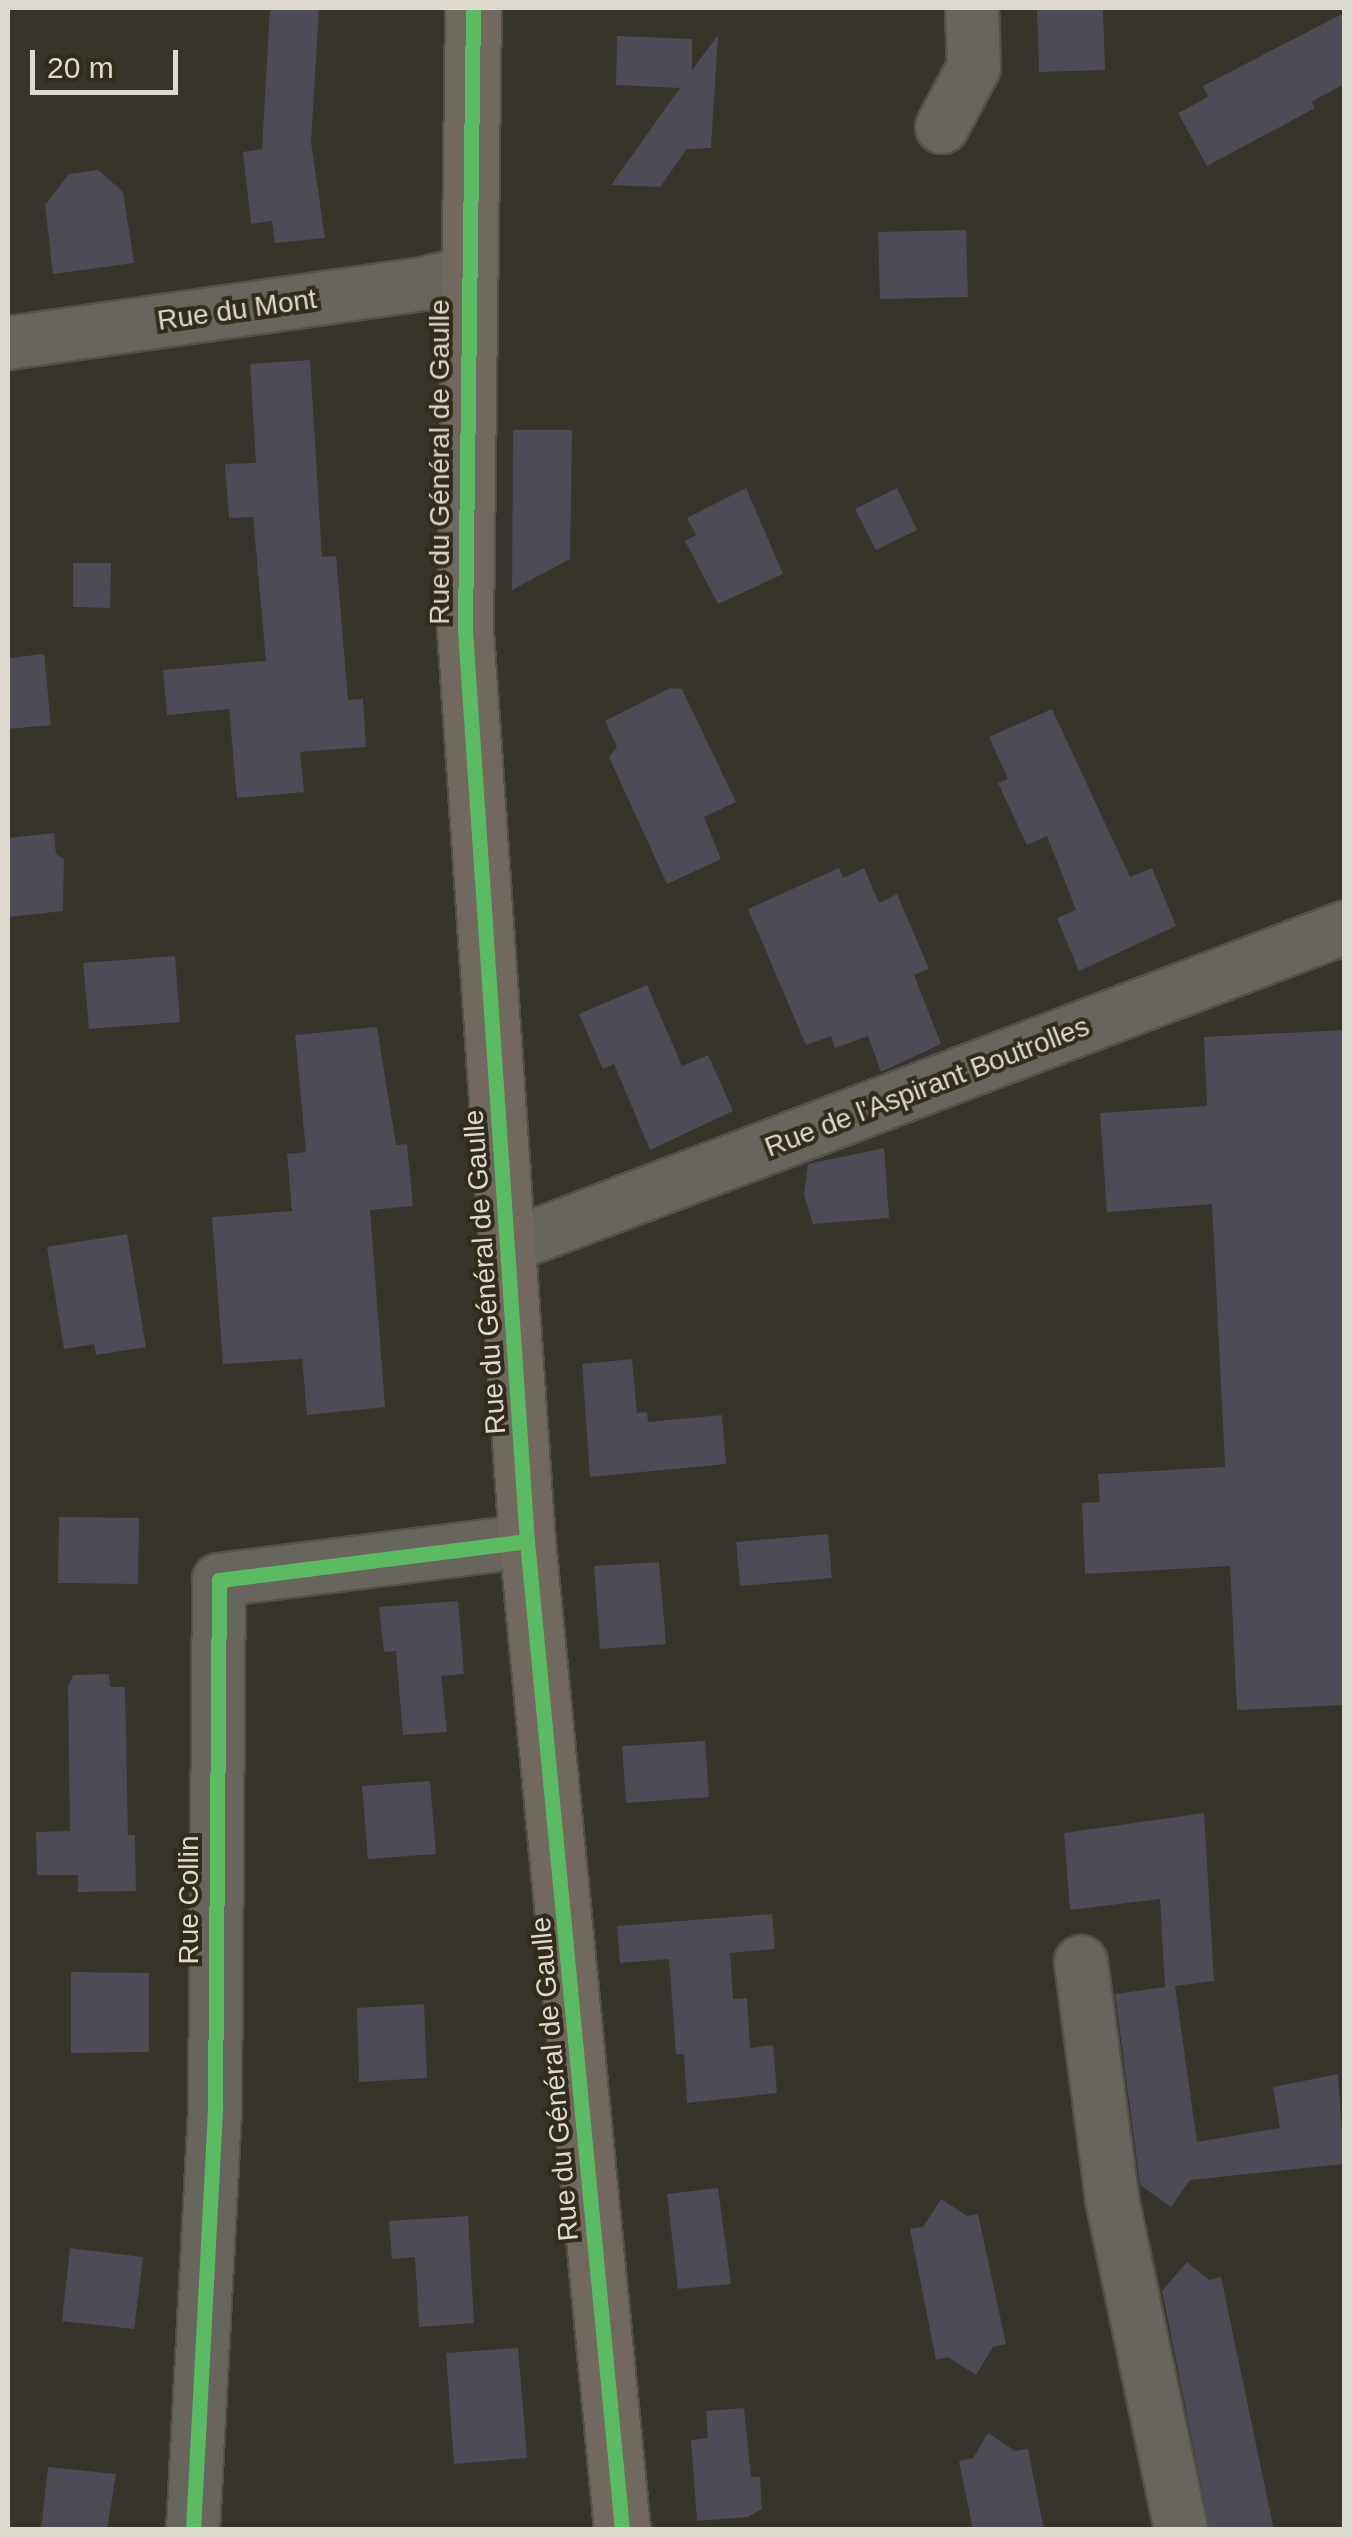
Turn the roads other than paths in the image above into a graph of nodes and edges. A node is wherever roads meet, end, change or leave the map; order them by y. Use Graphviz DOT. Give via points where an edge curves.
graph roads {
  1 [pos="473,8"];
  2 [pos="972,8"];
  3 [pos="942,127"];
  4 [pos="466,272"];
  5 [pos="8,343"];
  6 [pos="1344,928"];
  7 [pos="510,1246"];
  8 [pos="526,1540"];
  9 [pos="1081,1962"];
  10 [pos="194,2522"];
  11 [pos="622,2530"];
  12 [pos="1181,2530"];
  1 -- 4 [label="main road, Rue du Général de Gaulle"];
  2 -- 3 [label="street" via="974,67"];
  4 -- 5 [label="street, Rue du Mont" via="423,284"];
  4 -- 7 [label="main road, Rue du Général de Gaulle" via="465,630"];
  6 -- 7 [label="street, Rue de l'Aspirant Boutrolles"];
  7 -- 8 [label="main road, Rue du Général de Gaulle"];
  8 -- 10 [label="street, Rue Collin" via="219,1580 215,2108"];
  8 -- 11 [label="main road, Rue du Général de Gaulle"];
  9 -- 12 [label="street" via="1112,2199"];
}
